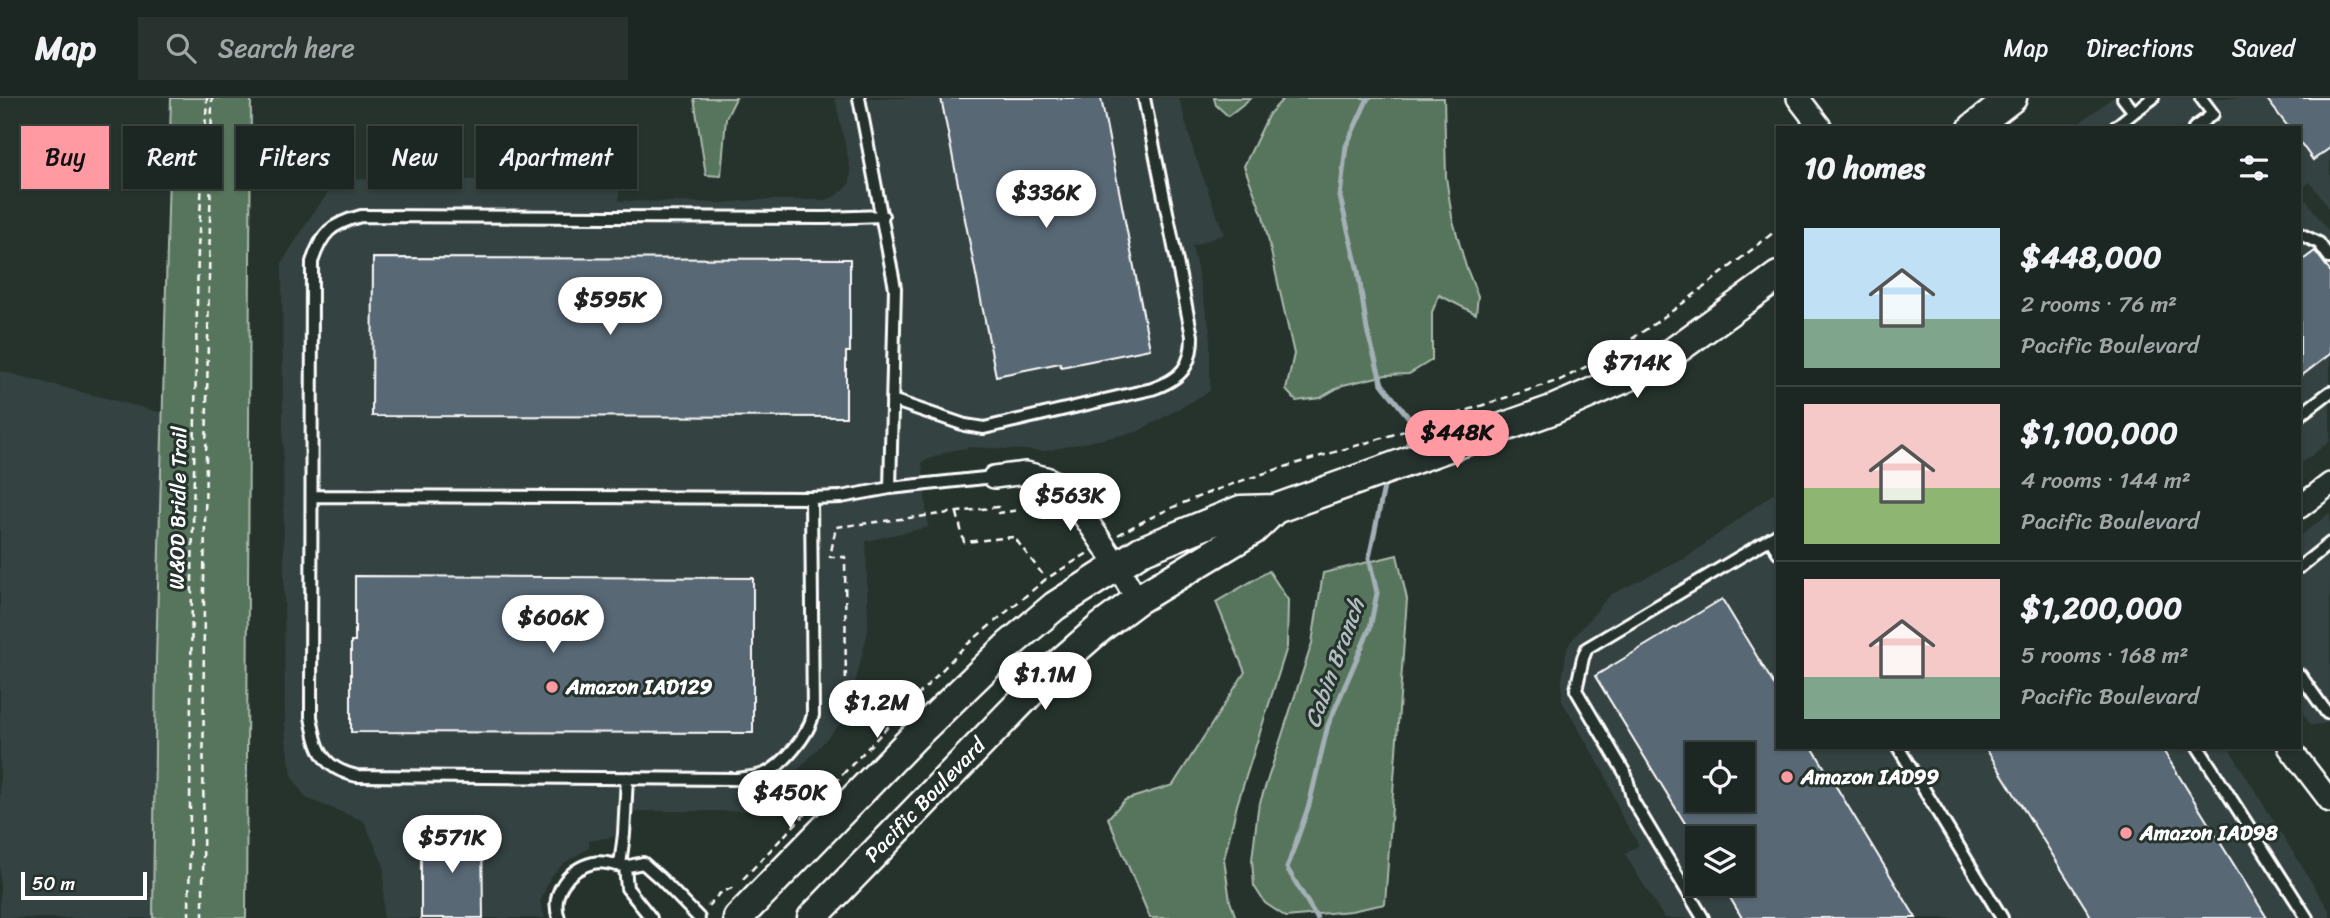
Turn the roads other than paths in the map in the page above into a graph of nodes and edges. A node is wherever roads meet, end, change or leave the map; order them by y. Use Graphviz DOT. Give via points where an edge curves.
graph roads {
  1 [pos="859,98"];
  2 [pos="1144,98"];
  3 [pos="1798,98"];
  4 [pos="2012,98"];
  5 [pos="2123,98"];
  6 [pos="2153,98"];
  7 [pos="2201,98"];
  8 [pos="2134,112"];
  9 [pos="1819,126"];
  10 [pos="1976,126"];
  11 [pos="2116,126"];
  12 [pos="2197,126"];
  13 [pos="883,216"];
  14 [pos="2301,234"];
  15 [pos="2330,258"];
  16 [pos="1776,277"];
  17 [pos="2330,392"];
  18 [pos="892,400"];
  19 [pos="2301,414"];
  20 [pos="994,477"];
  21 [pos="2330,484"];
  22 [pos="890,488"];
  23 [pos="312,496"];
  24 [pos="811,498"];
  25 [pos="2301,506"];
  26 [pos="1275,509"];
  27 [pos="1774,536"];
  28 [pos="2330,543"];
  29 [pos="1117,565"];
  30 [pos="2301,566"];
  31 [pos="1137,600"];
  32 [pos="2301,676"];
  33 [pos="2327,713"];
  34 [pos="1899,749"];
  35 [pos="2200,749"];
  36 [pos="2291,749"];
  37 [pos="627,778"];
  38 [pos="2330,801"];
  39 [pos="622,866"];
  40 [pos="559,918"];
  41 [pos="651,918"];
  42 [pos="699,918"];
  43 [pos="738,918"];
  44 [pos="812,918"];
  45 [pos="1703,918"];
  46 [pos="2002,918"];
  47 [pos="2307,918"];
  1 -- 13 [label="lane"];
  2 -- 18 [label="lane" via="1192,336 1189,363 1167,384 1152,389 984,428"];
  3 -- 9 [label="street"];
  4 -- 10 [label="main road"];
  5 -- 8 [label="lane"];
  6 -- 8 [label="lane"];
  7 -- 12 [label="lane" via="2213,114"];
  8 -- 11 [label="lane"];
  13 -- 18 [label="lane" via="895,288"];
  13 -- 23 [label="lane" via="361,216 343,220 318,242 312,262"];
  14 -- 15 [label="lane" via="2319,243"];
  16 -- 26 [label="main road, Pacific Boulevard" via="1673,352 1627,377 1552,410"];
  17 -- 19 [label="lane"];
  18 -- 22 [label="lane"];
  20 -- 22 [label="lane"];
  20 -- 29 [label="street" via="1026,473 1064,486"];
  21 -- 25 [label="street"];
  22 -- 24 [label="lane"];
  23 -- 24 [label="lane"];
  23 -- 37 [label="lane" via="311,717 317,746 330,764 357,776"];
  24 -- 37 [label="lane" via="814,698 810,728 764,774 736,779"];
  26 -- 29 [label="main road, Pacific Boulevard" via="1241,510"];
  26 -- 31 [label="main road, Pacific Boulevard" via="1253,530"];
  27 -- 45 [label="lane" via="1587,648 1576,691 1626,775 1633,801"];
  28 -- 30 [label="lane"];
  29 -- 31 [label="street"];
  29 -- 43 [label="main road, Pacific Boulevard" via="1055,606 1009,645"];
  31 -- 44 [label="main road, Pacific Boulevard" via="1052,670"];
  32 -- 33 [label="lane"];
  34 -- 46 [label="lane"];
  35 -- 47 [label="lane"];
  36 -- 38 [label="street"];
  37 -- 39 [label="lane"];
  39 -- 40 [label="lane" via="593,863 575,872 556,896"];
  39 -- 41 [label="lane" via="627,888"];
  39 -- 42 [label="lane" via="643,863"];
}
